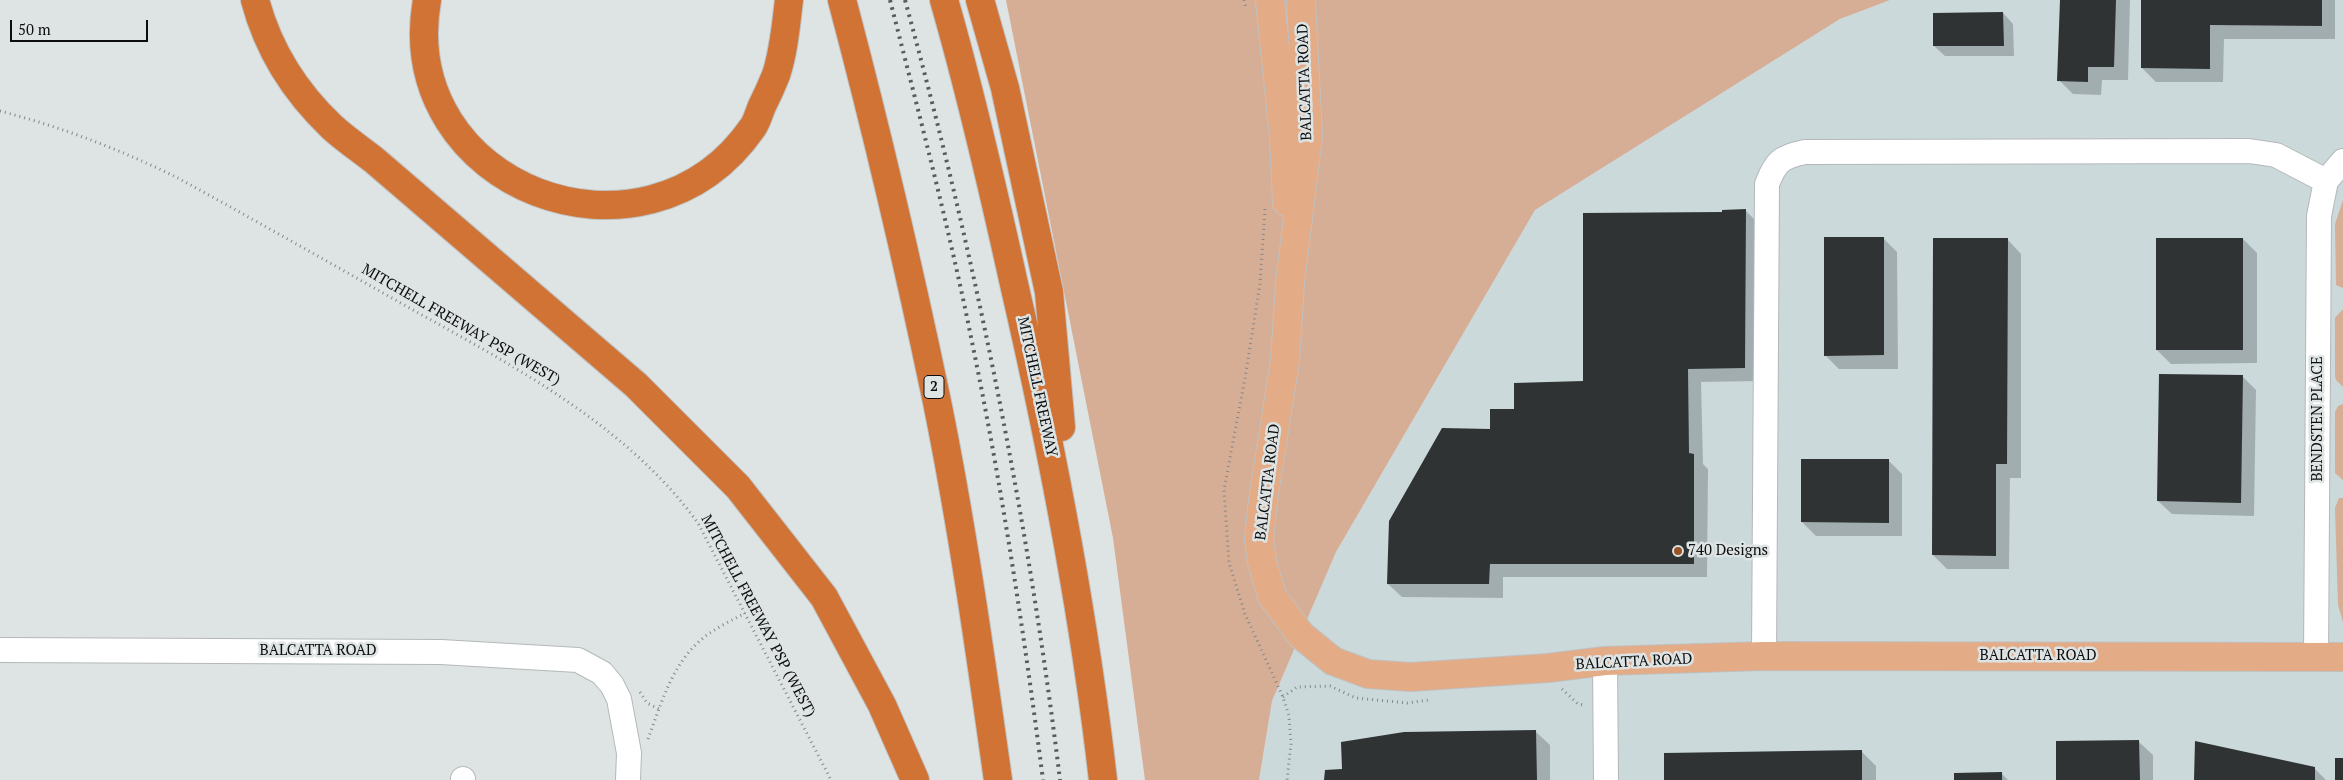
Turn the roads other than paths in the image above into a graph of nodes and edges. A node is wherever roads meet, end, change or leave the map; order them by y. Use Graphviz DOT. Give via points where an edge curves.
graph roads {
  1 [pos="255,0"];
  2 [pos="427,0"];
  3 [pos="788,0"];
  4 [pos="842,0"];
  5 [pos="944,0"];
  6 [pos="980,0"];
  7 [pos="1270,0"];
  8 [pos="1301,0"];
  9 [pos="2343,161"];
  10 [pos="2326,181"];
  11 [pos="1290,284"];
  12 [pos="1074,576"];
  13 [pos="0,650"];
  14 [pos="1764,656"];
  15 [pos="2316,657"];
  16 [pos="2343,657"];
  17 [pos="1605,661"];
  18 [pos="628,780"];
  19 [pos="915,780"];
  20 [pos="998,780"];
  21 [pos="1104,780"];
  22 [pos="1606,780"];
  1 -- 19 [label="highway" via="274,51 291,80 332,127 636,385 738,487 824,597 882,705"];
  2 -- 3 [label="highway" via="424,50 429,73 448,120 464,140 488,163 532,191 555,199 601,206 630,205 659,198 696,182 734,149 754,125 776,74"];
  4 -- 20 [label="highway, 2" via="874,119 936,398 962,539"];
  5 -- 12 [label="highway, MITCHELL FREEWAY" via="964,69 1038,388"];
  6 -- 12 [label="highway" via="1005,88 1049,292"];
  7 -- 11 [label="main road, BALCATTA ROAD" via="1284,137"];
  8 -- 11 [label="main road, BALCATTA ROAD" via="1308,136"];
  9 -- 10 [label="street"];
  10 -- 14 [label="street" via="2276,155 2249,151 1815,152 1786,156 1774,166 1768,184"];
  10 -- 15 [label="street, BENDSTEN PLACE" via="2319,216"];
  11 -- 17 [label="main road, BALCATTA ROAD" via="1285,361 1263,500 1260,540 1262,562 1272,596 1301,635 1333,661 1376,675 1411,677"];
  12 -- 21 [label="highway, MITCHELL FREEWAY"];
  13 -- 18 [label="street, BALCATTA ROAD" via="441,652 572,659 602,673 612,686 618,699 629,753"];
  14 -- 15 [label="main road, BALCATTA ROAD"];
  14 -- 17 [label="main road, BALCATTA ROAD"];
  15 -- 16 [label="main road, BALCATTA ROAD"];
  17 -- 22 [label="street"];
}
